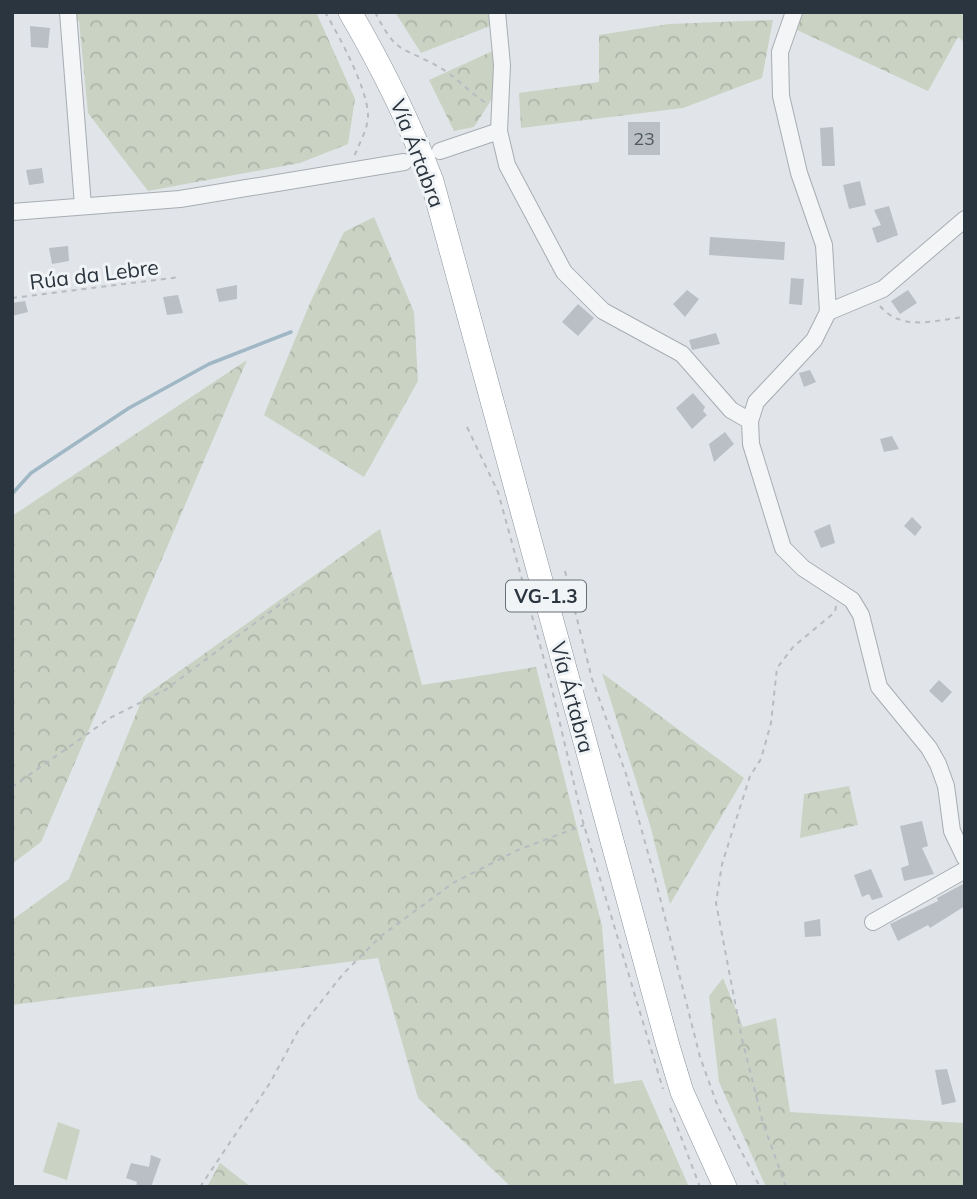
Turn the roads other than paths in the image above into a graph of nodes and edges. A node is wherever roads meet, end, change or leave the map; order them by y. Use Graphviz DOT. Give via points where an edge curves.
graph roads {
  1 [pos="68,12"];
  2 [pos="350,12"];
  3 [pos="497,12"];
  4 [pos="794,12"];
  5 [pos="499,131"];
  6 [pos="440,152"];
  7 [pos="404,162"];
  8 [pos="83,206"];
  9 [pos="12,212"];
  10 [pos="965,219"];
  11 [pos="828,312"];
  12 [pos="750,421"];
  13 [pos="965,858"];
  14 [pos="965,870"];
  15 [pos="873,922"];
  16 [pos="725,1187"];
  1 -- 8 [label="street"];
  2 -- 16 [label="highway, Vía Ártabra / VG-1.3" via="411,125 432,181 667,1046 682,1092"];
  3 -- 5 [label="street" via="502,65"];
  4 -- 11 [label="street" via="780,52 781,96 795,160 824,245"];
  5 -- 6 [label="street"];
  5 -- 12 [label="street" via="510,176 573,283 603,311 682,354 731,410"];
  7 -- 8 [label="street" via="180,199"];
  8 -- 9 [label="street"];
  10 -- 11 [label="street" via="897,279"];
  11 -- 12 [label="street" via="814,340 762,394"];
  12 -- 13 [label="street" via="751,444 783,548 803,568 841,590 861,615 879,687 938,764 952,831"];
  14 -- 15 [label="street"];
}
